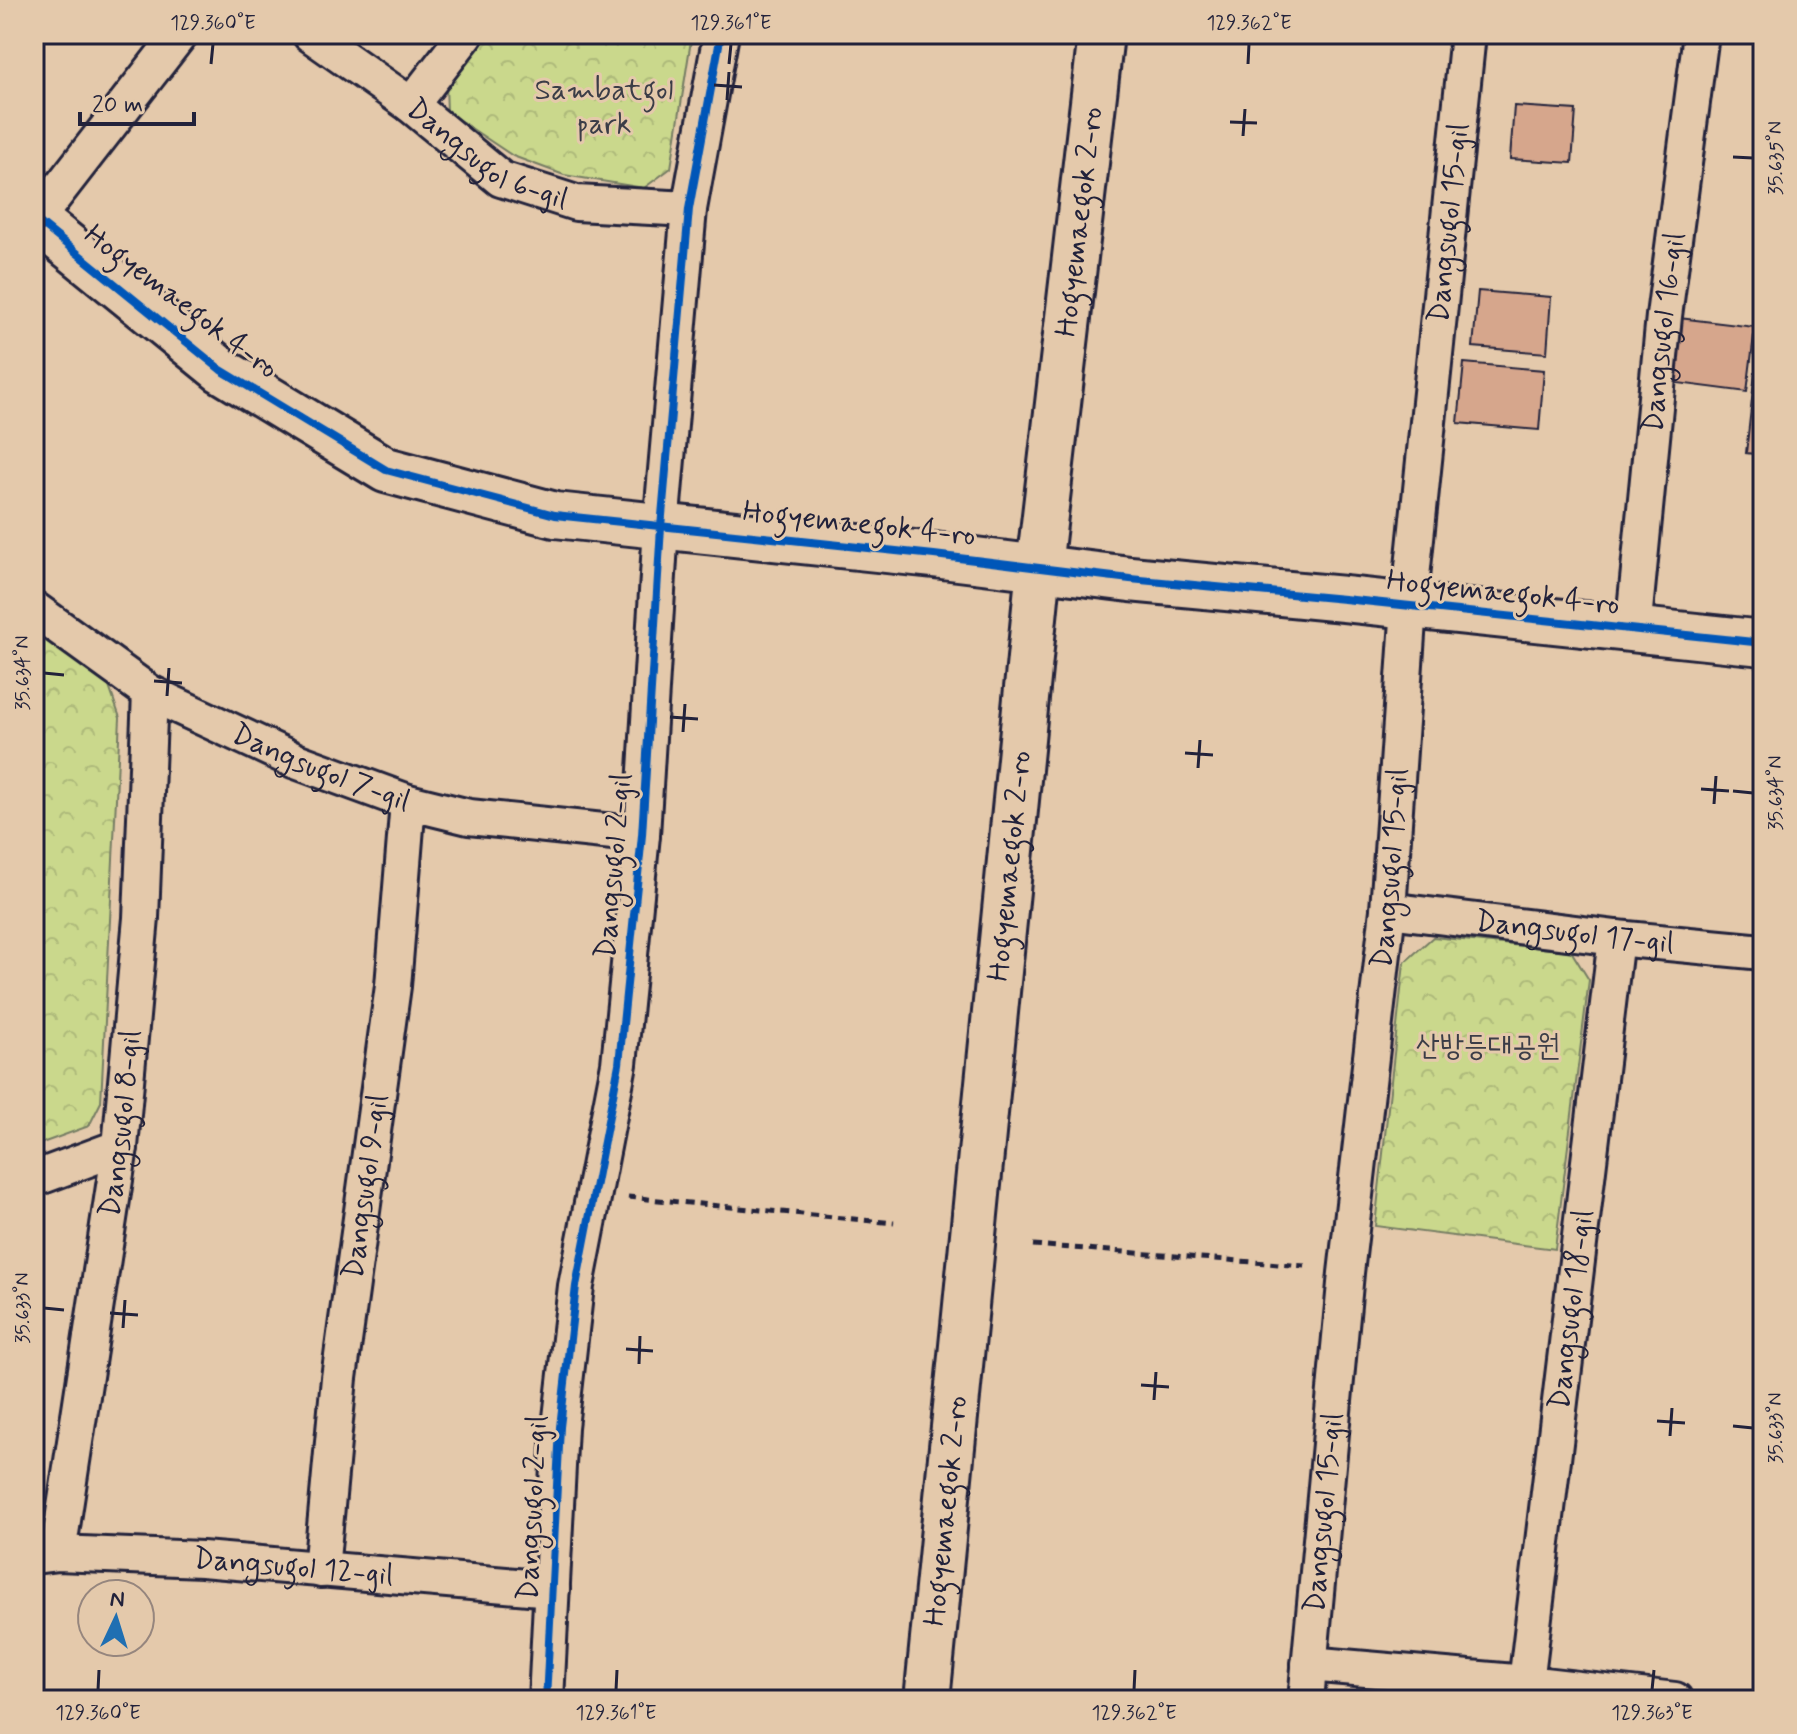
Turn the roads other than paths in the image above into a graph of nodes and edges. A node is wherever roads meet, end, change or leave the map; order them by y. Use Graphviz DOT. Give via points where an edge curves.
graph roads {
  1 [pos="180,34"];
  2 [pos="310,34"];
  3 [pos="466,34"];
  4 [pos="721,34"];
  5 [pos="1101,34"];
  6 [pos="1468,34"];
  7 [pos="1701,34"];
  8 [pos="411,105"];
  9 [pos="689,209"];
  10 [pos="35,220"];
  11 [pos="661,527"];
  12 [pos="1039,567"];
  13 [pos="1409,606"];
  14 [pos="34,609"];
  15 [pos="1633,631"];
  16 [pos="1763,643"];
  17 [pos="150,693"];
  18 [pos="408,802"];
  19 [pos="642,835"];
  20 [pos="1388,910"];
  21 [pos="1616,938"];
  22 [pos="1763,952"];
  23 [pos="120,1147"];
  24 [pos="34,1179"];
  25 [pos="46,1554"];
  26 [pos="321,1570"];
  27 [pos="552,1589"];
  28 [pos="1309,1664"];
  29 [pos="1526,1683"];
  30 [pos="546,1700"];
  31 [pos="927,1700"];
  32 [pos="1306,1700"];
  33 [pos="1675,1700"];
  1 -- 10 [label="street"];
  2 -- 8 [label="street, Dangsugol 6-gil"];
  3 -- 8 [label="street"];
  4 -- 9 [label="street, Dangsugol 2-gil"];
  5 -- 12 [label="street, Hogyemaegok 2-ro"];
  6 -- 13 [label="street, Dangsugol 15-gil"];
  7 -- 15 [label="street, Dangsugol 16-gil" via="1664,316"];
  8 -- 9 [label="street, Dangsugol 6-gil" via="501,179 576,203"];
  9 -- 11 [label="street, Dangsugol 2-gil"];
  10 -- 11 [label="street, Hogyemaegok 4-ro" via="221,370 386,470 555,515"];
  11 -- 12 [label="street, Hogyemaegok 4-ro"];
  11 -- 19 [label="street, Dangsugol 2-gil"];
  12 -- 13 [label="street, Hogyemaegok 4-ro"];
  12 -- 31 [label="street, Hogyemaegok 2-ro"];
  13 -- 15 [label="street, Hogyemaegok 4-ro"];
  13 -- 20 [label="street, Dangsugol 15-gil"];
  14 -- 17 [label="street, Dangsugol 7-gil"];
  15 -- 16 [label="street, Hogyemaegok 4-ro"];
  17 -- 18 [label="street, Dangsugol 7-gil" via="296,761"];
  17 -- 23 [label="street, Dangsugol 8-gil" via="141,918"];
  18 -- 19 [label="street, Dangsugol 7-gil" via="469,817"];
  18 -- 26 [label="street, Dangsugol 9-gil" via="393,986 339,1378"];
  19 -- 27 [label="street, Dangsugol 2-gil" via="619,1064 576,1286 560,1427"];
  20 -- 21 [label="street, Dangsugol 17-gil"];
  20 -- 28 [label="street, Dangsugol 15-gil"];
  21 -- 22 [label="street, Dangsugol 17-gil"];
  21 -- 29 [label="street, Dangsugol 18-gil"];
  23 -- 24 [label="street"];
  23 -- 25 [label="street, Dangsugol 8-gil"];
  25 -- 26 [label="street, Dangsugol 12-gil" via="202,1559"];
  26 -- 27 [label="street, Dangsugol 12-gil"];
  27 -- 30 [label="street, Dangsugol 2-gil"];
  28 -- 29 [label="street"];
  28 -- 32 [label="street, Dangsugol 15-gil"];
  29 -- 33 [label="street"];
}
